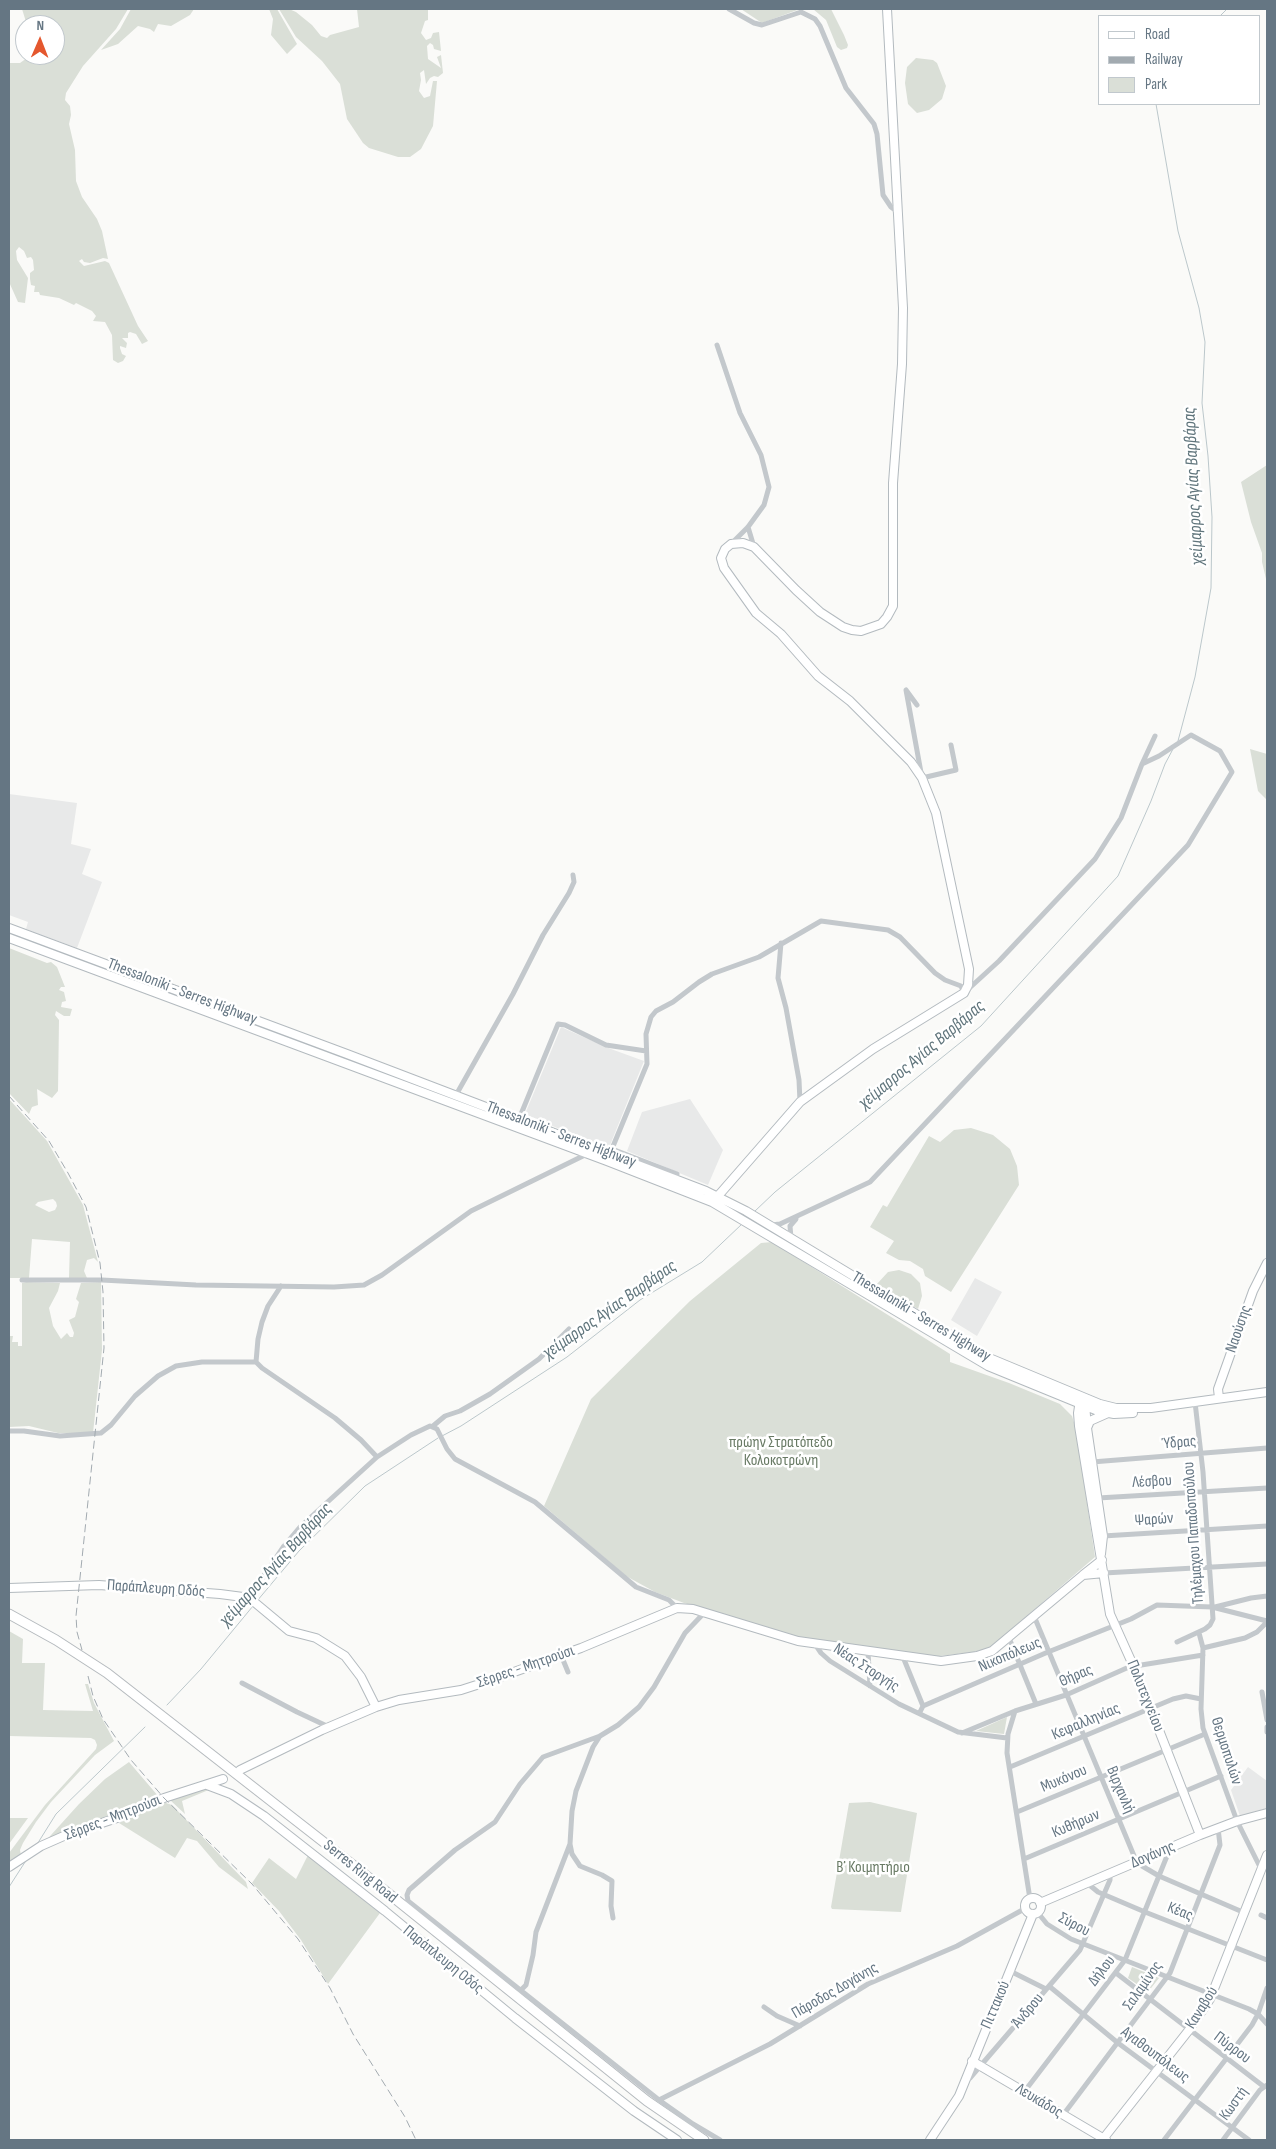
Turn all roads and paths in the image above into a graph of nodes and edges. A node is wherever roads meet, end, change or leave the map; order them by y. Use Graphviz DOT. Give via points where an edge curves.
graph roads {
  1 [pos="729,9"];
  2 [pos="887,9"];
  3 [pos="899,212"];
  4 [pos="717,345"];
  5 [pos="748,526"];
  6 [pos="731,544"];
  7 [pos="754,547"];
  8 [pos="917,705"];
  9 [pos="1155,736"];
  10 [pos="951,745"];
  11 [pos="1142,764"];
  12 [pos="922,778"];
  13 [pos="573,875"];
  14 [pos="11,928"];
  15 [pos="9,938"];
  16 [pos="781,943"];
  17 [pos="964,993"];
  18 [pos="646,1051"];
  19 [pos="456,1095"];
  20 [pos="800,1102"];
  21 [pos="519,1119"];
  22 [pos="587,1154"];
  23 [pos="610,1155"];
  24 [pos="675,1180"];
  25 [pos="718,1196"];
  26 [pos="730,1207"];
  27 [pos="802,1214"];
  28 [pos="763,1226"];
  29 [pos="791,1240"];
  30 [pos="1267,1265"];
  31 [pos="22,1280"];
  32 [pos="281,1286"];
  33 [pos="569,1329"];
  34 [pos="256,1362"];
  35 [pos="1267,1392"];
  36 [pos="1059,1396"];
  37 [pos="1219,1398"];
  38 [pos="1083,1401"];
  39 [pos="1195,1402"];
  40 [pos="1151,1408"];
  41 [pos="1108,1413"];
  42 [pos="1079,1420"];
  43 [pos="435,1428"];
  44 [pos="1087,1428"];
  45 [pos="9,1431"];
  46 [pos="1267,1448"];
  47 [pos="1201,1454"];
  48 [pos="377,1457"];
  49 [pos="1092,1462"];
  50 [pos="1267,1488"];
  51 [pos="1204,1492"];
  52 [pos="1098,1498"];
  53 [pos="1267,1526"];
  54 [pos="1207,1530"];
  55 [pos="1103,1536"];
  56 [pos="1102,1557"];
  57 [pos="1267,1564"];
  58 [pos="1210,1567"];
  59 [pos="1104,1574"];
  60 [pos="1083,1575"];
  61 [pos="9,1588"];
  62 [pos="1267,1596"];
  63 [pos="250,1600"];
  64 [pos="677,1608"];
  65 [pos="1212,1608"];
  66 [pos="704,1613"];
  67 [pos="9,1614"];
  68 [pos="1034,1616"];
  69 [pos="1267,1621"];
  70 [pos="1114,1625"];
  71 [pos="1198,1633"];
  72 [pos="1009,1638"];
  73 [pos="1177,1642"];
  74 [pos="815,1644"];
  75 [pos="834,1647"];
  76 [pos="1203,1648"];
  77 [pos="868,1652"];
  78 [pos="1048,1652"];
  79 [pos="561,1655"];
  80 [pos="1203,1655"];
  81 [pos="903,1657"];
  82 [pos="830,1660"];
  83 [pos="1020,1664"];
  84 [pos="1134,1666"];
  85 [pos="568,1672"];
  86 [pos="242,1683"];
  87 [pos="870,1686"];
  88 [pos="1262,1692"];
  89 [pos="1066,1695"];
  90 [pos="1201,1699"];
  91 [pos="1036,1704"];
  92 [pos="923,1706"];
  93 [pos="376,1707"];
  94 [pos="1150,1708"];
  95 [pos="1015,1710"];
  96 [pos="920,1712"];
  97 [pos="1267,1720"];
  98 [pos="330,1727"];
  99 [pos="962,1733"];
  100 [pos="1204,1734"];
  101 [pos="600,1736"];
  102 [pos="1083,1736"];
  103 [pos="1007,1738"];
  104 [pos="1166,1750"];
  105 [pos="1010,1767"];
  106 [pos="240,1770"];
  107 [pos="1221,1776"];
  108 [pos="1100,1778"];
  109 [pos="223,1779"];
  110 [pos="207,1785"];
  111 [pos="1183,1793"];
  112 [pos="1017,1812"];
  113 [pos="1267,1813"];
  114 [pos="1118,1819"];
  115 [pos="1237,1821"];
  116 [pos="1218,1828"];
  117 [pos="1200,1835"];
  118 [pos="570,1844"];
  119 [pos="1168,1848"];
  120 [pos="1024,1859"];
  121 [pos="1136,1862"];
  122 [pos="1265,1863"];
  123 [pos="9,1867"];
  124 [pos="1110,1873"];
  125 [pos="1159,1876"];
  126 [pos="1087,1883"];
  127 [pos="1103,1894"];
  128 [pos="1200,1895"];
  129 [pos="1030,1899"];
  130 [pos="1040,1902"];
  131 [pos="1026,1908"];
  132 [pos="1145,1912"];
  133 [pos="1036,1913"];
  134 [pos="1245,1913"];
  135 [pos="1261,1915"];
  136 [pos="613,1918"];
  137 [pos="1267,1918"];
  138 [pos="1188,1929"];
  139 [pos="1083,1944"];
  140 [pos="1232,1946"];
  141 [pos="1125,1960"];
  142 [pos="1267,1960"];
  143 [pos="1010,1971"];
  144 [pos="1116,1973"];
  145 [pos="1168,1977"];
  146 [pos="1047,1987"];
  147 [pos="1267,1988"];
  148 [pos="520,1991"];
  149 [pos="1213,1995"];
  150 [pos="1150,2000"];
  151 [pos="764,2007"];
  152 [pos="1258,2014"];
  153 [pos="1083,2015"];
  154 [pos="1267,2024"];
  155 [pos="800,2026"];
  156 [pos="1189,2030"];
  157 [pos="1118,2043"];
  158 [pos="1226,2058"];
  159 [pos="976,2064"];
  160 [pos="1156,2071"];
  161 [pos="1265,2085"];
  162 [pos="1024,2092"];
  163 [pos="659,2100"];
  164 [pos="1195,2100"];
  165 [pos="1063,2114"];
  166 [pos="1232,2128"];
  167 [pos="677,2140"];
  168 [pos="704,2140"];
  169 [pos="720,2140"];
  170 [pos="930,2140"];
  171 [pos="1104,2140"];
  172 [pos="1164,2140"];
  173 [pos="1223,2140"];
  174 [pos="1249,2140"];
  1 -- 3 [label="street" via="762,24 801,12 820,26 846,88 874,124 884,195 891,207"];
  2 -- 3 [label="street"];
  3 -- 7 [label="street" via="903,300 893,483 893,606 887,617 872,628 861,631 843,627 820,612"];
  4 -- 5 [label="street" via="740,414 761,454 769,487 764,505"];
  5 -- 6 [label="street"];
  5 -- 7 [label="street"];
  6 -- 7 [label="street" via="743,543"];
  6 -- 12 [label="street" via="722,553 722,564 756,613 781,634 818,676 850,701 911,762"];
  8 -- 12 [label="street" via="906,690"];
  9 -- 11 [label="street"];
  10 -- 12 [label="street" via="956,770"];
  11 -- 17 [label="street" via="1120,818 1095,859 999,961"];
  11 -- 27 [label="street" via="1191,735 1220,751 1232,772 1188,845 870,1182"];
  12 -- 17 [label="street" via="936,814 969,969"];
  13 -- 19 [label="street" via="575,880 569,893 542,936"];
  14 -- 19 [label="street, Thessaloniki - Serres Highway"];
  15 -- 22 [label="street, Thessaloniki - Serres Highway"];
  16 -- 17 [label="street" via="820,921 888,930 900,937 935,973 961,986"];
  16 -- 18 [label="street" via="759,957 712,974 656,1011 647,1027"];
  16 -- 20 [label="street" via="778,978 799,1080"];
  17 -- 20 [label="street" via="873,1049"];
  18 -- 21 [label="street" via="604,1045 558,1024"];
  18 -- 23 [label="street" via="647,1064"];
  19 -- 21 [label="street, Thessaloniki - Serres Highway"];
  20 -- 25 [label="street"];
  21 -- 23 [label="street, Thessaloniki - Serres Highway"];
  22 -- 23 [label="street, Thessaloniki - Serres Highway"];
  22 -- 32 [label="street" via="471,1211 371,1282 356,1287"];
  23 -- 24 [label="street, Thessaloniki - Serres Highway"];
  24 -- 25 [label="street, Thessaloniki - Serres Highway"];
  24 -- 26 [label="street, Thessaloniki - Serres Highway"];
  25 -- 26 [label="street, Thessaloniki - Serres Highway"];
  26 -- 28 [label="street, Thessaloniki - Serres Highway"];
  27 -- 28 [label="street" via="777,1225"];
  27 -- 29 [label="street" via="790,1224"];
  28 -- 29 [label="street, Thessaloniki - Serres Highway"];
  28 -- 36 [label="street, Thessaloniki - Serres Highway" via="972,1358"];
  29 -- 38 [label="street, Thessaloniki - Serres Highway" via="987,1357"];
  30 -- 37 [label="street, Ναούσης" via="1255,1284 1218,1391"];
  31 -- 32 [label="street"];
  32 -- 34 [label="street" via="262,1322"];
  33 -- 43 [label="street" via="539,1359 490,1394 445,1416"];
  34 -- 45 [label="street" via="202,1362 176,1366 158,1376 135,1396 101,1433 60,1436"];
  34 -- 48 [label="street" via="335,1418"];
  35 -- 37 [label="street"];
  36 -- 38 [label="street, Thessaloniki - Serres Highway"];
  36 -- 42 [label="street"];
  37 -- 39 [label="street"];
  38 -- 40 [label="street" via="1112,1408"];
  38 -- 41 [label="street"];
  38 -- 42 [label="street, Πολυτεχνείου"];
  38 -- 44 [label="street, Πολυτεχνείου"];
  39 -- 40 [label="street"];
  39 -- 47 [label="street, Τηλέμαχου Παπαδοπούλου"];
  40 -- 41 [label="street"];
  41 -- 44 [label="street" via="1090,1421"];
  42 -- 56 [label="street, Πολυτεχνείου"];
  43 -- 48 [label="street" via="426,1427"];
  43 -- 64 [label="street" via="456,1459 535,1502 636,1587 669,1600"];
  44 -- 49 [label="street, Πολυτεχνείου"];
  46 -- 47 [label="street, Ύδρας"];
  47 -- 49 [label="street, Ύδρας"];
  47 -- 51 [label="street, Τηλέμαχου Παπαδοπούλου"];
  48 -- 63 [label="street" via="292,1536"];
  49 -- 52 [label="street, Πολυτεχνείου"];
  50 -- 51 [label="street, Λέσβου"];
  51 -- 52 [label="street, Λέσβου"];
  51 -- 54 [label="street, Τηλέμαχου Παπαδοπούλου"];
  52 -- 55 [label="street, Πολυτεχνείου"];
  53 -- 54 [label="street, Ψαρών"];
  54 -- 55 [label="street, Ψαρών"];
  54 -- 58 [label="street, Τηλέμαχου Παπαδοπούλου"];
  55 -- 56 [label="street, Πολυτεχνείου"];
  56 -- 59 [label="street, Πολυτεχνείου"];
  56 -- 60 [label="street"];
  57 -- 58 [label="street"];
  58 -- 59 [label="street"];
  58 -- 65 [label="street, Τηλέμαχου Παπαδοπούλου"];
  59 -- 60 [label="street"];
  59 -- 70 [label="street, Πολυτεχνείου"];
  60 -- 68 [label="street"];
  61 -- 63 [label="street, Παράπλευρη Οδός" via="99,1585 220,1594"];
  62 -- 65 [label="street"];
  63 -- 93 [label="street, Παράπλευρη Οδός" via="289,1631 316,1638 345,1656"];
  64 -- 66 [label="street"];
  64 -- 79 [label="street, Σέρρες - Μητρούσι"];
  65 -- 69 [label="street"];
  65 -- 70 [label="street, Νικοπόλεως" via="1159,1604"];
  65 -- 71 [label="street, Τηλέμαχου Παπαδοπούλου" via="1210,1625"];
  66 -- 74 [label="street"];
  66 -- 101 [label="street" via="685,1633 639,1707"];
  67 -- 168 [label="main road, Serres Ring Road" via="108,1673 640,2095"];
  68 -- 72 [label="street"];
  68 -- 78 [label="street, Βιρχανλή"];
  69 -- 76 [label="street" via="1245,1638"];
  70 -- 78 [label="street, Νικοπόλεως"];
  70 -- 84 [label="street, Πολυτεχνείου"];
  71 -- 73 [label="street, Τηλέμαχου Παπαδοπούλου"];
  71 -- 76 [label="street, Θερμοπυλών"];
  72 -- 81 [label="street" via="992,1651 978,1656 938,1662"];
  72 -- 83 [label="street"];
  74 -- 75 [label="street"];
  74 -- 82 [label="street, Νέας Στοργής"];
  75 -- 77 [label="street"];
  75 -- 82 [label="street" via="827,1651"];
  76 -- 80 [label="street, Θερμοπυλών"];
  77 -- 81 [label="street"];
  77 -- 87 [label="street"];
  78 -- 83 [label="street, Νικοπόλεως"];
  78 -- 89 [label="street, Βιρχανλή"];
  79 -- 85 [label="street"];
  79 -- 93 [label="street, Σέρρες - Μητρούσι" via="461,1690"];
  80 -- 84 [label="street, Θήρας"];
  80 -- 90 [label="street, Θερμοπυλών"];
  81 -- 92 [label="street"];
  82 -- 87 [label="street, Νέας Στοργής"];
  83 -- 91 [label="street"];
  83 -- 92 [label="street, Νικοπόλεως"];
  84 -- 89 [label="street, Θήρας"];
  84 -- 94 [label="street, Πολυτεχνείου"];
  86 -- 98 [label="street"];
  87 -- 96 [label="street, Νέας Στοργής"];
  88 -- 97 [label="street"];
  89 -- 91 [label="street, Θήρας"];
  89 -- 102 [label="street, Βιρχανλή"];
  90 -- 94 [label="street, Κεφαλληνίας" via="1180,1697"];
  90 -- 100 [label="street, Θερμοπυλών"];
  91 -- 95 [label="street, Θήρας"];
  92 -- 96 [label="street"];
  93 -- 98 [label="street, Σέρρες - Μητρούσι"];
  94 -- 102 [label="street, Κεφαλληνίας"];
  94 -- 104 [label="street, Πολυτεχνείου"];
  95 -- 99 [label="street, Θήρας"];
  95 -- 103 [label="street"];
  96 -- 99 [label="street, Νέας Στοργής"];
  98 -- 106 [label="street, Σέρρες - Μητρούσι"];
  99 -- 103 [label="street"];
  100 -- 104 [label="street, Μυκόνου"];
  100 -- 107 [label="street, Θερμοπυλών"];
  101 -- 118 [label="street" via="576,1792"];
  101 -- 148 [label="street" via="542,1757 495,1822 446,1858 407,1895 408,1901"];
  102 -- 105 [label="street, Κεφαλληνίας"];
  102 -- 108 [label="street, Βιρχανλή"];
  103 -- 105 [label="street"];
  104 -- 108 [label="street, Μυκόνου"];
  104 -- 111 [label="street, Πολυτεχνείου"];
  105 -- 112 [label="street"];
  107 -- 111 [label="street, Κυθήρων"];
  107 -- 115 [label="street, Θερμοπυλών"];
  108 -- 112 [label="street, Μυκόνου"];
  108 -- 114 [label="street, Βιρχανλή"];
  109 -- 110 [label="street, Σέρρες - Μητρούσι"];
  110 -- 123 [label="street, Σέρρες - Μητρούσι" via="164,1798 41,1846"];
  110 -- 167 [label="street, Παράπλευρη Οδός" via="232,1794 264,1816 515,2018"];
  111 -- 114 [label="street, Κυθήρων"];
  111 -- 117 [label="street, Πολυτεχνείου"];
  112 -- 120 [label="street"];
  113 -- 115 [label="street, Δογάνης"];
  114 -- 120 [label="street, Κυθήρων"];
  114 -- 121 [label="street, Βιρχανλή"];
  115 -- 116 [label="street, Δογάνης"];
  115 -- 122 [label="street, Θερμοπυλών"];
  116 -- 117 [label="street, Δογάνης"];
  116 -- 128 [label="street, Σαλαμίνος" via="1220,1845"];
  117 -- 119 [label="street, Δογάνης"];
  118 -- 136 [label="street" via="580,1866 612,1882"];
  118 -- 148 [label="street" via="536,1932 526,1986"];
  119 -- 121 [label="street, Δογάνης"];
  119 -- 125 [label="street, Δήλου"];
  120 -- 129 [label="street"];
  121 -- 124 [label="street, Δογάνης"];
  121 -- 125 [label="street"];
  122 -- 134 [label="street, Καναβού"];
  124 -- 126 [label="street, Δογάνης"];
  124 -- 127 [label="street, Άνδρου"];
  125 -- 128 [label="street"];
  125 -- 132 [label="street, Δήλου"];
  126 -- 127 [label="street, Κέας"];
  126 -- 130 [label="street, Δογάνης"];
  127 -- 132 [label="street, Κέας"];
  127 -- 139 [label="street, Άνδρου"];
  128 -- 134 [label="street"];
  128 -- 138 [label="street, Σαλαμίνος"];
  129 -- 130 [label="street"];
  129 -- 131 [label="street"];
  130 -- 133 [label="street" via="1041,1908"];
  131 -- 133 [label="street" via="1028,1912"];
  131 -- 155 [label="street, Πάροδος Δογάνης" via="957,1946 868,1984"];
  132 -- 138 [label="street, Κέας"];
  132 -- 141 [label="street, Δήλου"];
  133 -- 139 [label="street, Σύρου" via="1051,1928"];
  133 -- 143 [label="street, Πιττακού"];
  134 -- 140 [label="street, Καναβού"];
  135 -- 137 [label="street"];
  138 -- 140 [label="street, Κέας"];
  138 -- 145 [label="street, Σαλαμίνος"];
  139 -- 141 [label="street, Σύρου"];
  139 -- 146 [label="street, Άνδρου"];
  140 -- 142 [label="street, Κέας"];
  140 -- 149 [label="street, Καναβού"];
  141 -- 144 [label="street, Δήλου"];
  141 -- 145 [label="street, Σύρου"];
  143 -- 146 [label="street, Αγαθουπόλεως"];
  143 -- 159 [label="street, Πιττακού"];
  144 -- 150 [label="street, Πύρρου"];
  144 -- 153 [label="street, Δήλου"];
  145 -- 149 [label="street, Σύρου"];
  145 -- 150 [label="street, Σαλαμίνος"];
  146 -- 153 [label="street, Αγαθουπόλεως"];
  146 -- 159 [label="street, Άνδρου" via="988,2058"];
  147 -- 152 [label="street"];
  148 -- 163 [label="street"];
  149 -- 152 [label="street, Σύρου"];
  149 -- 156 [label="street, Καναβού"];
  150 -- 156 [label="street, Πύρρου"];
  150 -- 157 [label="street, Σαλαμίνος"];
  151 -- 155 [label="street"];
  152 -- 154 [label="street, Σύρου"];
  152 -- 158 [label="street"];
  153 -- 157 [label="street, Αγαθουπόλεως"];
  153 -- 162 [label="street, Δήλου"];
  155 -- 163 [label="street, Πάροδος Δογάνης"];
  156 -- 158 [label="street, Πύρρου"];
  156 -- 160 [label="street, Καναβού"];
  157 -- 160 [label="street, Αγαθουπόλεως"];
  157 -- 165 [label="street, Σαλαμίνος"];
  158 -- 161 [label="street, Πύρρου"];
  158 -- 164 [label="street"];
  159 -- 162 [label="street, Λευκάδος"];
  159 -- 170 [label="street, Πιττακού" via="960,2096"];
  160 -- 164 [label="street, Αγαθουπόλεως"];
  160 -- 171 [label="street, Καναβού"];
  161 -- 166 [label="street, Κωστή"];
  162 -- 165 [label="street, Λευκάδος"];
  163 -- 169 [label="street"];
  164 -- 166 [label="street, Αγαθουπόλεως"];
  164 -- 172 [label="street"];
  165 -- 171 [label="street, Λευκάδος"];
  166 -- 173 [label="street, Κωστή"];
  166 -- 174 [label="street, Αγαθουπόλεως"];
}
